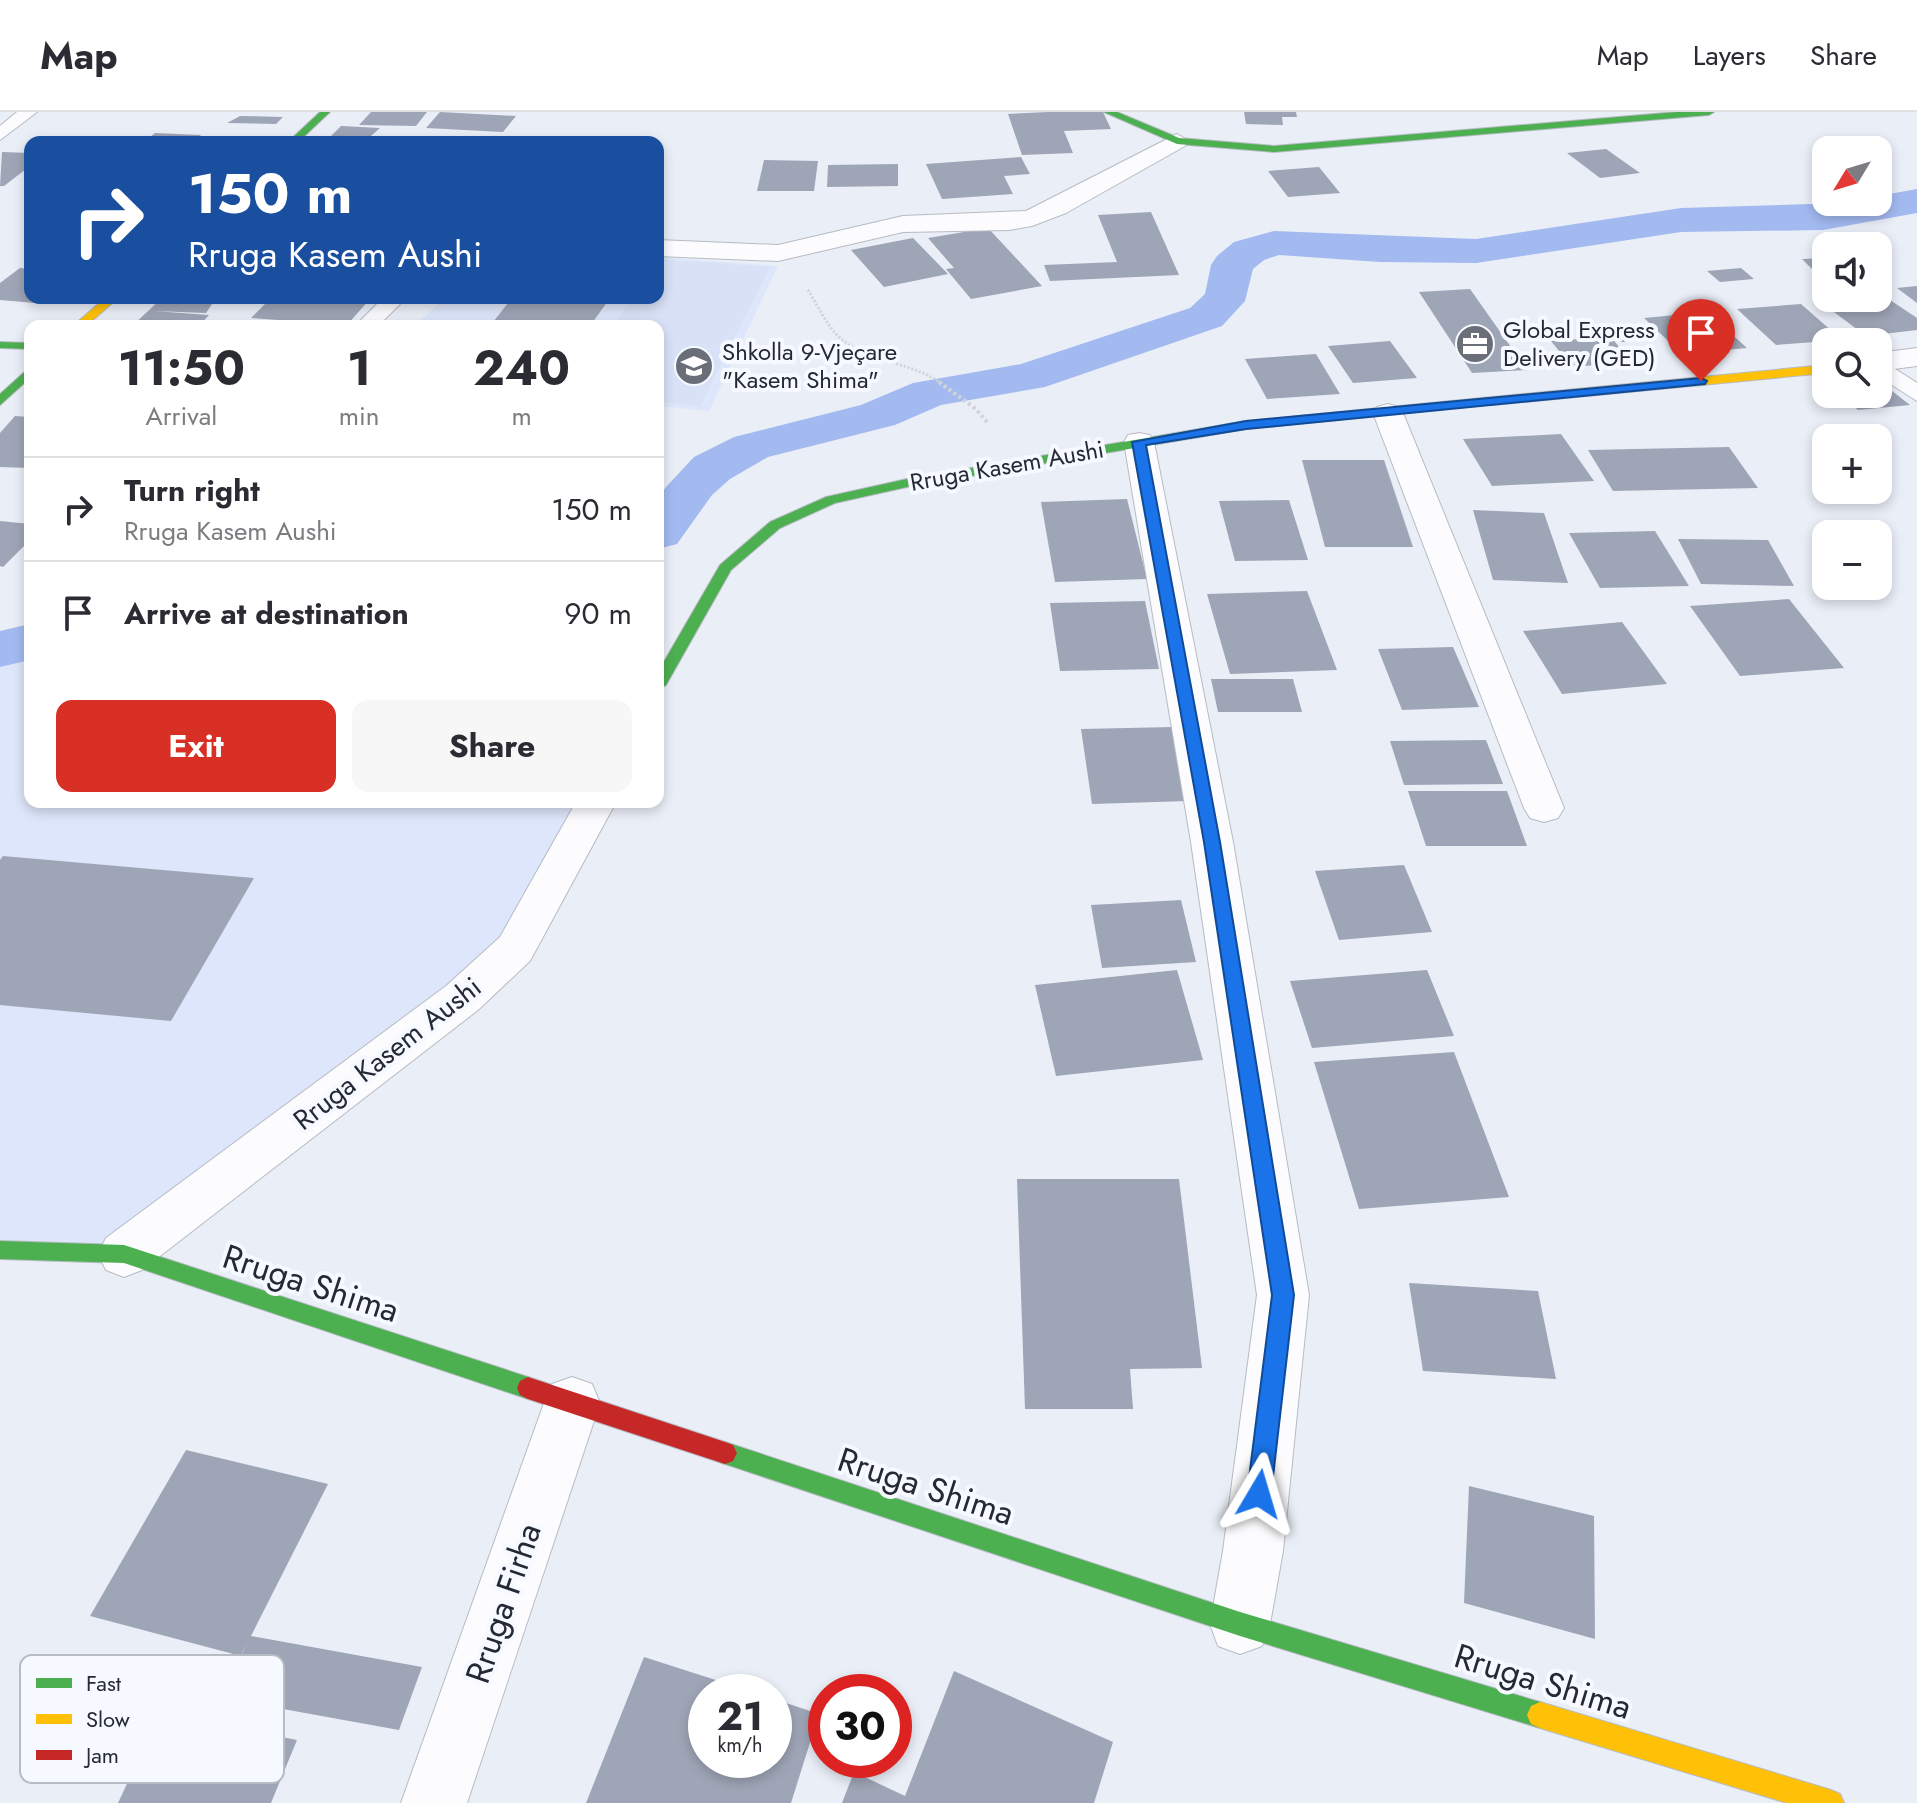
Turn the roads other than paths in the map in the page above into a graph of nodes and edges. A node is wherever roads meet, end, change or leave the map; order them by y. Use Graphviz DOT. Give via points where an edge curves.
graph roads {
  1 [pos="28,112"];
  2 [pos="325,112"];
  3 [pos="1109,112"];
  4 [pos="1709,112"];
  5 [pos="1591,117"];
  6 [pos="0,135"];
  7 [pos="299,136"];
  8 [pos="1177,141"];
  9 [pos="664,248"];
  10 [pos="105,304"];
  11 [pos="389,304"];
  12 [pos="86,320"];
  13 [pos="372,320"];
  14 [pos="0,345"];
  15 [pos="24,346"];
  16 [pos="1917,357"];
  17 [pos="1892,361"];
  18 [pos="1812,370"];
  19 [pos="1892,375"];
  20 [pos="24,377"];
  21 [pos="1917,394"];
  22 [pos="0,401"];
  23 [pos="1388,413"];
  24 [pos="1139,442"];
  25 [pos="664,675"];
  26 [pos="593,808"];
  27 [pos="1544,808"];
  28 [pos="0,1250"];
  29 [pos="124,1254"];
  30 [pos="572,1403"];
  31 [pos="1240,1624"];
  32 [pos="434,1803"];
  33 [pos="1831,1803"];
  1 -- 6 [label="lane"];
  2 -- 7 [label="street"];
  3 -- 8 [label="street"];
  4 -- 5 [label="street"];
  5 -- 8 [label="street" via="1274,149"];
  8 -- 9 [label="street" via="1032,218 903,224 778,253"];
  10 -- 12 [label="street"];
  11 -- 13 [label="lane"];
  14 -- 15 [label="street"];
  16 -- 17 [label="street"];
  18 -- 23 [label="street, Rruga Kasem Aushi"];
  19 -- 21 [label="lane"];
  20 -- 22 [label="street"];
  23 -- 24 [label="street, Rruga Kasem Aushi" via="1246,425"];
  23 -- 27 [label="street"];
  24 -- 25 [label="street, Rruga Kasem Aushi" via="831,500 775,525 725,568"];
  24 -- 31 [label="street" via="1212,842 1283,1295"];
  26 -- 29 [label="street, Rruga Kasem Aushi" via="515,949 462,998"];
  28 -- 29 [label="street, Rruga Shima"];
  29 -- 30 [label="street, Rruga Shima"];
  30 -- 31 [label="street, Rruga Shima"];
  30 -- 32 [label="street, Rruga Firha"];
  31 -- 33 [label="street, Rruga Shima"];
}
